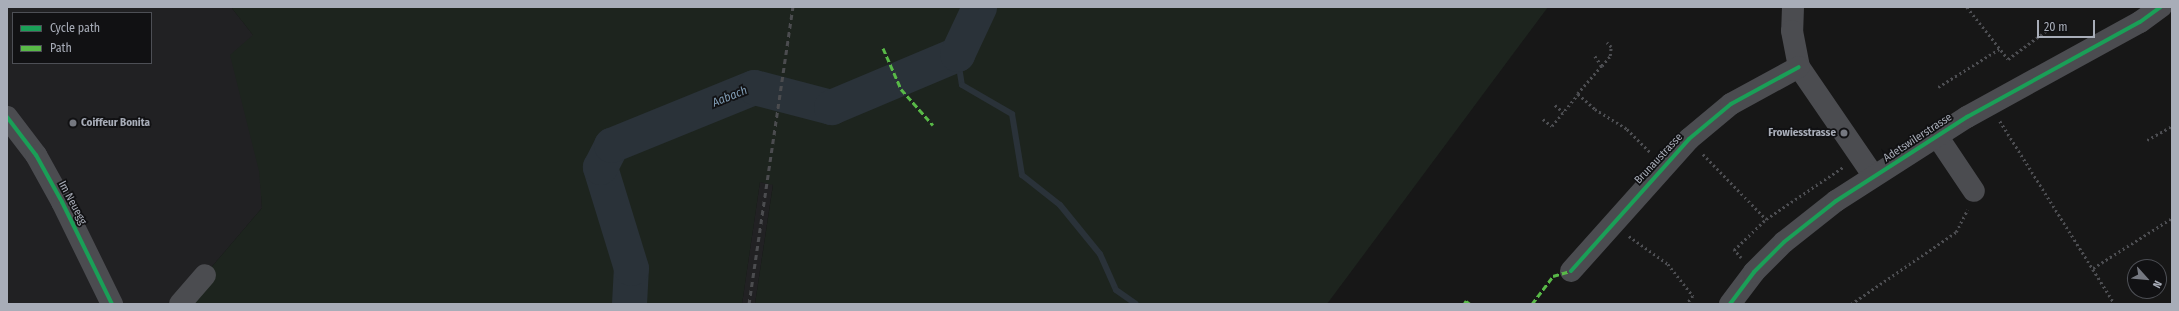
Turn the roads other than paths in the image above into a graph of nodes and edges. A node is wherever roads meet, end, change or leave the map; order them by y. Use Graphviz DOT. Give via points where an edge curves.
graph roads {
  1 [pos="1793,7"];
  2 [pos="2160,7"];
  3 [pos="1799,67"];
  4 [pos="7,117"];
  5 [pos="1937,136"];
  6 [pos="1873,175"];
  7 [pos="1974,191"];
  8 [pos="1572,271"];
  9 [pos="205,275"];
  10 [pos="112,304"];
  11 [pos="180,304"];
  12 [pos="1730,304"];
  1 -- 3 [label="street" via="1792,31"];
  2 -- 5 [label="street, Adetswilerstrasse" via="2140,22"];
  3 -- 6 [label="street"];
  3 -- 8 [label="street, Brunaustrasse" via="1731,104 1689,139"];
  4 -- 10 [label="street, Im Neuegg" via="36,155"];
  5 -- 6 [label="street, Adetswilerstrasse" via="1894,165"];
  5 -- 7 [label="street"];
  6 -- 12 [label="street, Adetswilerstrasse" via="1817,214 1754,272"];
  9 -- 11 [label="street"];
}
